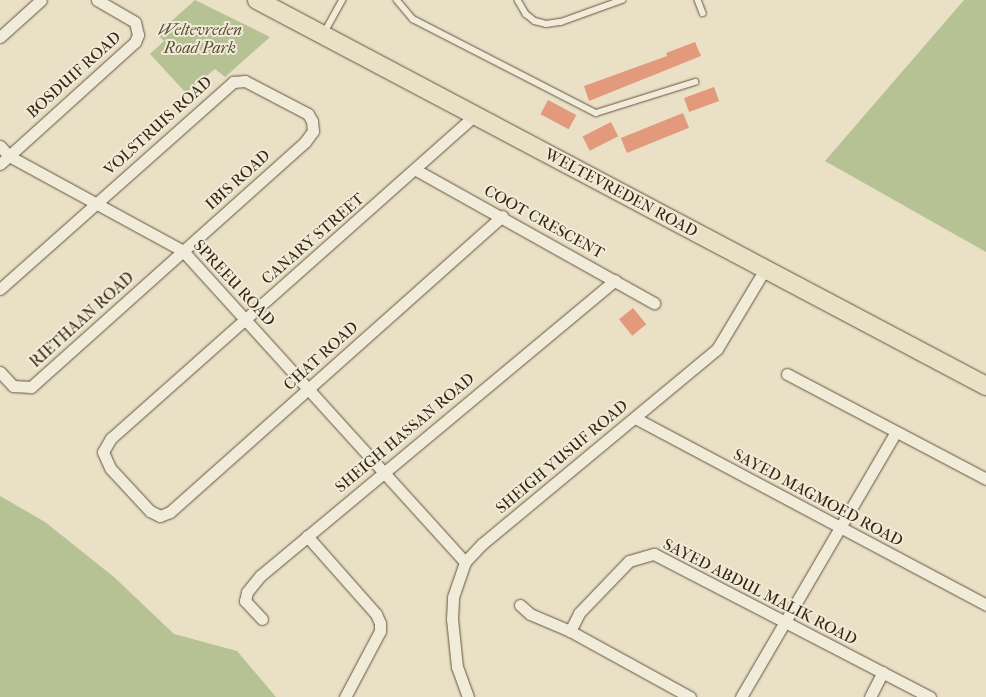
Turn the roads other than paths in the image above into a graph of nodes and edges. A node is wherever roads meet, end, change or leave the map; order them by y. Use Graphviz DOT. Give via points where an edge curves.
graph roads {
  1 [pos="41,0"];
  2 [pos="97,0"];
  3 [pos="257,0"];
  4 [pos="342,0"];
  5 [pos="397,0"];
  6 [pos="518,0"];
  7 [pos="622,0"];
  8 [pos="698,0"];
  9 [pos="703,13"];
  10 [pos="322,35"];
  11 [pos="0,37"];
  12 [pos="695,82"];
  13 [pos="474,116"];
  14 [pos="312,131"];
  15 [pos="0,146"];
  16 [pos="9,156"];
  17 [pos="0,164"];
  18 [pos="416,170"];
  19 [pos="96,202"];
  20 [pos="502,216"];
  21 [pos="183,251"];
  22 [pos="765,269"];
  23 [pos="615,280"];
  24 [pos="0,289"];
  25 [pos="654,302"];
  26 [pos="247,318"];
  27 [pos="0,372"];
  28 [pos="787,374"];
  29 [pos="986,386"];
  30 [pos="309,388"];
  31 [pos="635,418"];
  32 [pos="895,433"];
  33 [pos="384,471"];
  34 [pos="986,480"];
  35 [pos="160,516"];
  36 [pos="840,528"];
  37 [pos="307,536"];
  38 [pos="465,562"];
  39 [pos="520,604"];
  40 [pos="986,605"];
  41 [pos="262,619"];
  42 [pos="782,622"];
  43 [pos="570,631"];
  44 [pos="884,672"];
  45 [pos="345,697"];
  46 [pos="468,697"];
  47 [pos="690,697"];
  48 [pos="741,697"];
  49 [pos="870,697"];
  50 [pos="930,697"];
  1 -- 11 [label="street"];
  2 -- 16 [label="street, BOSDUIF ROAD" via="136,22 138,35 135,42"];
  3 -- 10 [label="main road, WELTEVREDEN ROAD"];
  4 -- 10 [label="lane"];
  5 -- 12 [label="lane" via="413,19 596,114"];
  6 -- 7 [label="lane" via="526,14 546,24"];
  8 -- 9 [label="lane"];
  10 -- 13 [label="main road, WELTEVREDEN ROAD"];
  13 -- 18 [label="street, CANARY STREET"];
  13 -- 22 [label="main road, WELTEVREDEN ROAD"];
  14 -- 19 [label="street, VOLSTRUIS ROAD" via="308,114 246,81 233,82"];
  14 -- 21 [label="street, IBIS ROAD" via="304,142"];
  15 -- 16 [label="street, SPREEU ROAD"];
  16 -- 17 [label="street"];
  16 -- 19 [label="street, SPREEU ROAD"];
  18 -- 20 [label="street, COOT CRESCENT"];
  18 -- 26 [label="street, CANARY STREET"];
  19 -- 21 [label="street, SPREEU ROAD"];
  19 -- 24 [label="street"];
  20 -- 23 [label="street, COOT CRESCENT"];
  20 -- 30 [label="street, CHAT ROAD"];
  21 -- 26 [label="street, SPREEU ROAD"];
  21 -- 27 [label="street, RIETHAAN ROAD" via="31,387 13,386"];
  22 -- 29 [label="main road, WELTEVREDEN ROAD"];
  22 -- 31 [label="street, SHEIGH YUSUF ROAD" via="717,349"];
  23 -- 25 [label="street, COOT CRESCENT"];
  23 -- 33 [label="street, SHEIGH HASSAN ROAD"];
  26 -- 30 [label="street, SPREEU ROAD"];
  26 -- 35 [label="street, CANARY STREET" via="105,446 104,459 110,468 150,512"];
  28 -- 32 [label="street"];
  30 -- 33 [label="street, SPREEU ROAD"];
  30 -- 35 [label="street, CHAT ROAD" via="170,512"];
  31 -- 36 [label="street, SAYED MAGMOED ROAD"];
  31 -- 38 [label="street, SHEIGH YUSUF ROAD" via="482,544"];
  32 -- 34 [label="street"];
  32 -- 36 [label="street"];
  33 -- 37 [label="street, SHEIGH HASSAN ROAD"];
  33 -- 38 [label="street, SPREEU ROAD"];
  36 -- 40 [label="street, SAYED MAGMOED ROAD"];
  36 -- 42 [label="street"];
  37 -- 41 [label="street, SHEIGH HASSAN ROAD" via="260,576 247,592 245,604"];
  37 -- 45 [label="street" via="376,614 380,623 380,631"];
  38 -- 46 [label="street, SHEIGH YUSUF ROAD" via="453,597 452,619 457,667"];
  39 -- 43 [label="street" via="530,614"];
  42 -- 43 [label="street, SAYED ABDUL MALIK ROAD" via="654,554 647,554 629,561 579,613"];
  42 -- 44 [label="street, SAYED ABDUL MALIK ROAD"];
  42 -- 48 [label="street"];
  43 -- 47 [label="street"];
  44 -- 49 [label="street"];
  44 -- 50 [label="street, SAYED ABDUL MALIK ROAD"];
}
